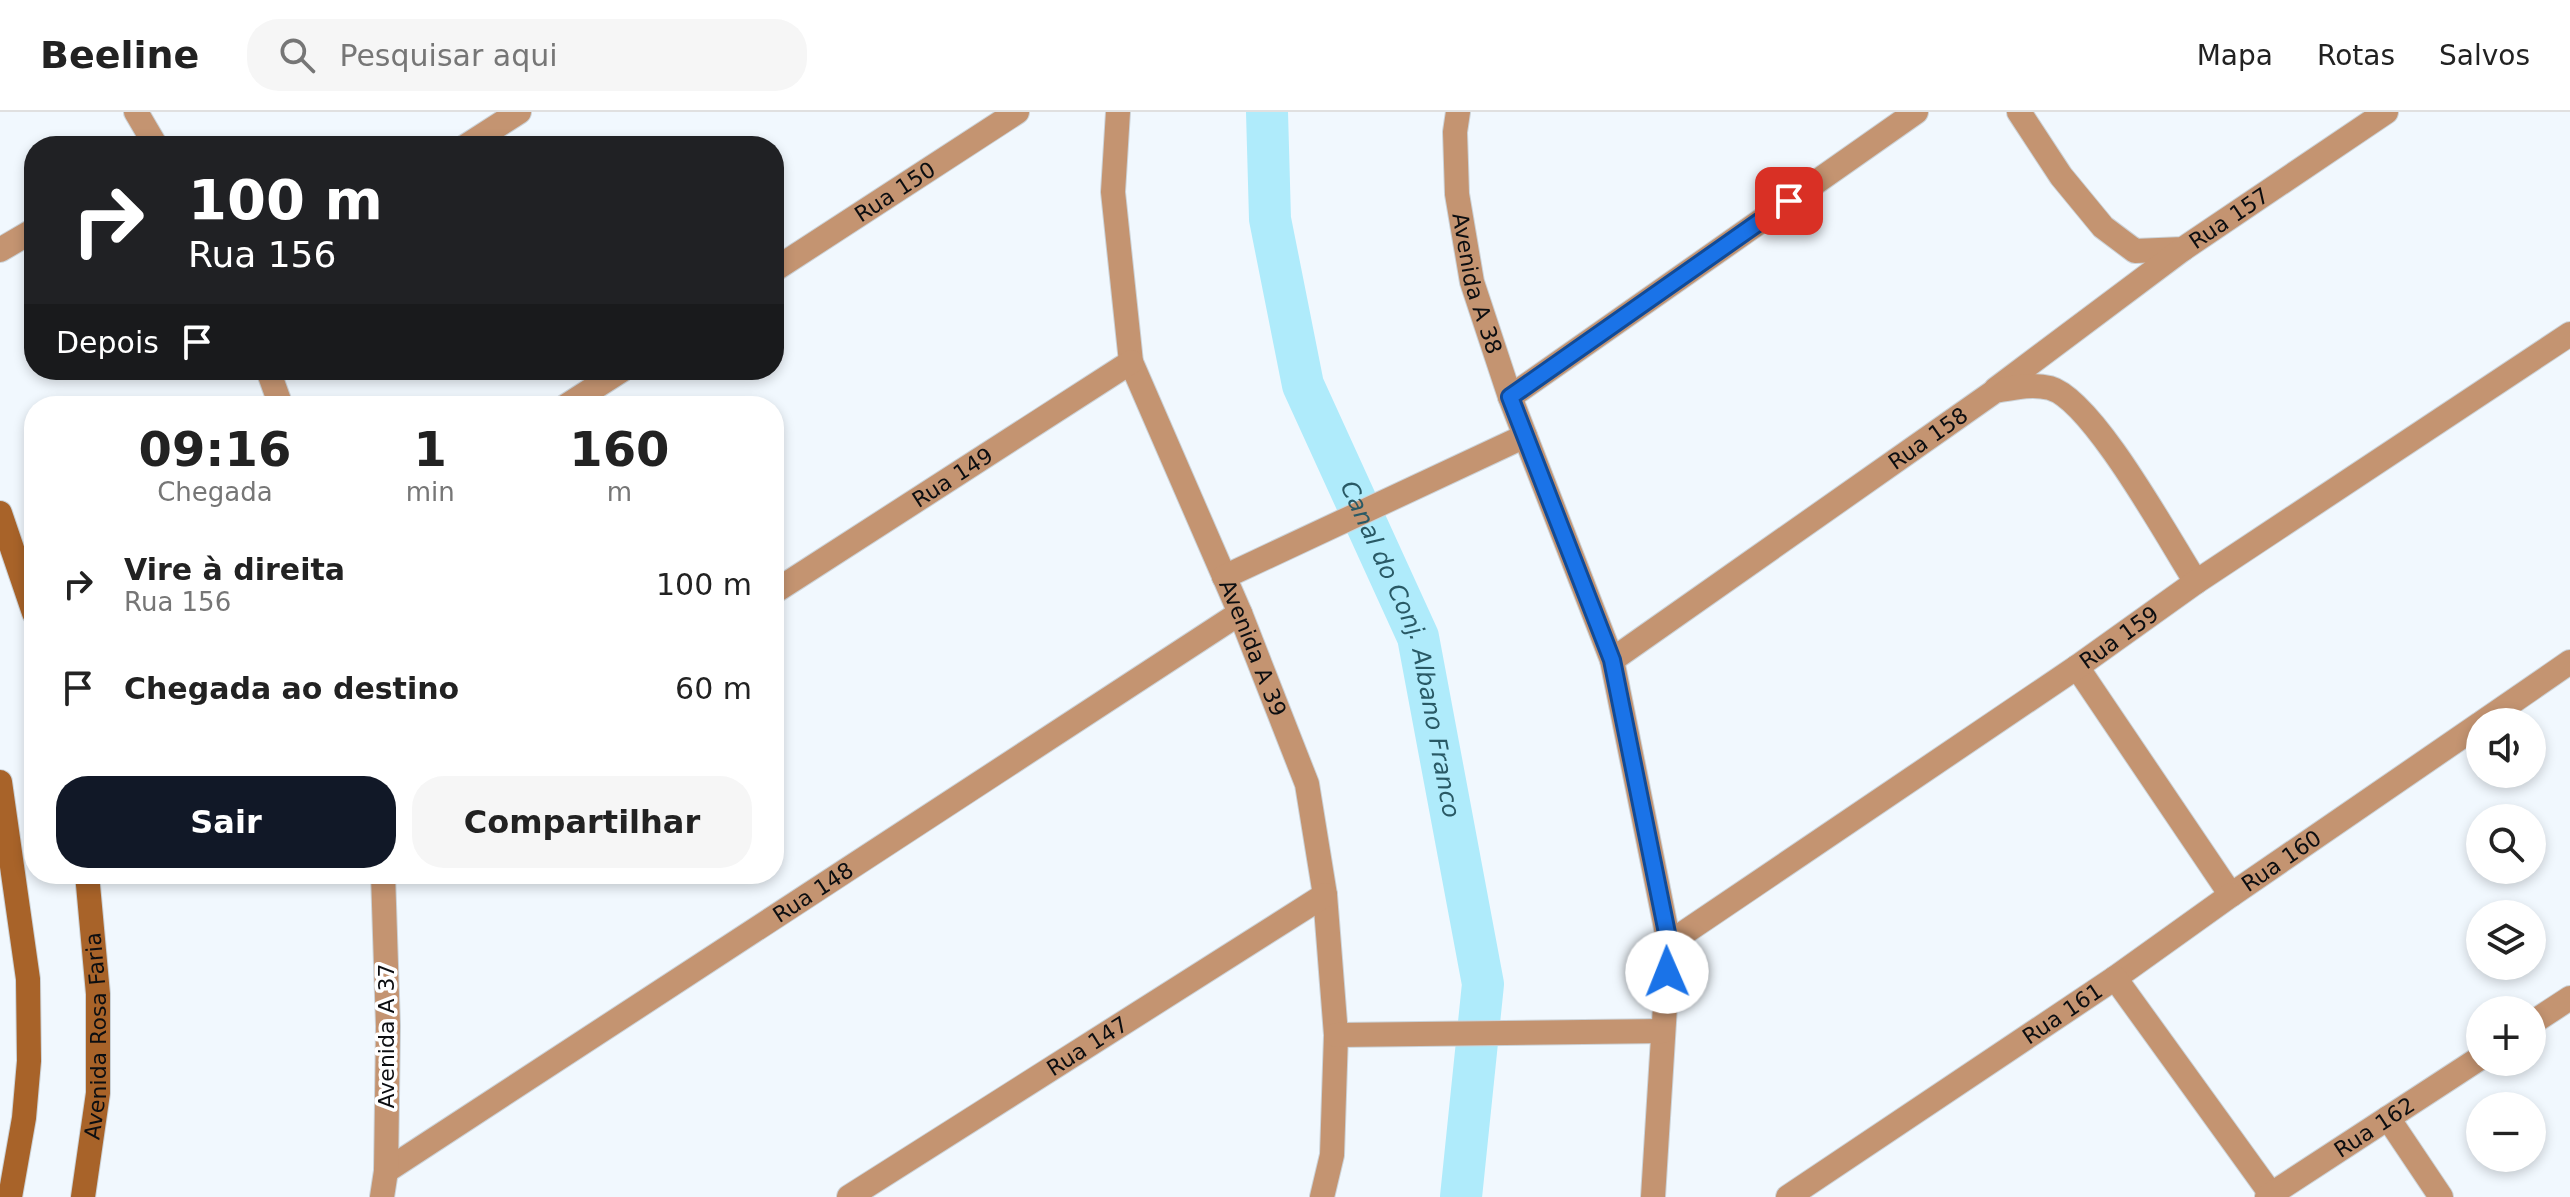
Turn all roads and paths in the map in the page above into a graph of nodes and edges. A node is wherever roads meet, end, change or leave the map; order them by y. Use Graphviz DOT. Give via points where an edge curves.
graph roads {
  1 [pos="136,112"];
  2 [pos="519,112"];
  3 [pos="1017,112"];
  4 [pos="1118,112"];
  5 [pos="1458,112"];
  6 [pos="1916,112"];
  7 [pos="2019,112"];
  8 [pos="2386,112"];
  9 [pos="150,136"];
  10 [pos="482,136"];
  11 [pos="24,236"];
  12 [pos="2183,249"];
  13 [pos="0,250"];
  14 [pos="784,263"];
  15 [pos="2570,334"];
  16 [pos="1131,362"];
  17 [pos="606,380"];
  18 [pos="1995,391"];
  19 [pos="582,396"];
  20 [pos="1510,397"];
  21 [pos="1525,436"];
  22 [pos="0,513"];
  23 [pos="1224,577"];
  24 [pos="2196,582"];
  25 [pos="24,584"];
  26 [pos="784,586"];
  27 [pos="1240,613"];
  28 [pos="1612,660"];
  29 [pos="2570,662"];
  30 [pos="2077,667"];
  31 [pos="2504,708"];
  32 [pos="2466,734"];
  33 [pos="0,782"];
  34 [pos="88,884"];
  35 [pos="383,884"];
  36 [pos="1325,895"];
  37 [pos="2231,895"];
  38 [pos="1669,943"];
  39 [pos="2115,978"];
  40 [pos="2570,998"];
  41 [pos="2546,1014"];
  42 [pos="1663,1031"];
  43 [pos="1336,1035"];
  44 [pos="2466,1067"];
  45 [pos="2388,1118"];
  46 [pos="386,1171"];
  47 [pos="2269,1196"];
  48 [pos="10,1197"];
  49 [pos="83,1197"];
  50 [pos="382,1197"];
  51 [pos="849,1197"];
  52 [pos="1322,1197"];
  53 [pos="1653,1197"];
  54 [pos="1788,1197"];
  55 [pos="2441,1197"];
  1 -- 9 [label="street"];
  2 -- 10 [label="street"];
  3 -- 14 [label="street, Rua 150"];
  4 -- 16 [label="street, Avenida A 39" via="1113,192"];
  5 -- 20 [label="street, Avenida A 38" via="1457,194 1472,282"];
  6 -- 20 [label="street"];
  7 -- 12 [label="street, Rua 157" via="2103,227 2135,251"];
  8 -- 12 [label="street, Rua 157"];
  11 -- 13 [label="street"];
  12 -- 18 [label="street"];
  15 -- 24 [label="street, Rua 159"];
  16 -- 23 [label="street, Avenida A 39"];
  16 -- 26 [label="street, Rua 149"];
  17 -- 19 [label="street"];
  18 -- 24 [label="street, Rua 158" via="2051,388 2082,409"];
  18 -- 28 [label="street, Rua 158"];
  20 -- 21 [label="street, Avenida A 38"];
  21 -- 23 [label="street"];
  21 -- 28 [label="street, Avenida A 38"];
  22 -- 25 [label="street"];
  23 -- 27 [label="street, Avenida A 39"];
  24 -- 30 [label="street, Rua 159"];
  27 -- 36 [label="street, Avenida A 39" via="1307,784"];
  27 -- 46 [label="street, Rua 148"];
  28 -- 38 [label="street, Avenida A 38"];
  29 -- 31 [label="street, Rua 160"];
  30 -- 37 [label="street, Rua 160"];
  30 -- 38 [label="street, Rua 159"];
  32 -- 37 [label="street, Rua 160"];
  33 -- 48 [label="street" via="28,979 29,1061"];
  34 -- 49 [label="street, Avenida Rosa Faria" via="98,994 98,1093"];
  35 -- 46 [label="street, Avenida A 37"];
  36 -- 43 [label="street, Avenida A 39"];
  36 -- 51 [label="street, Rua 147"];
  37 -- 39 [label="street"];
  38 -- 42 [label="street, Avenida A 38"];
  39 -- 47 [label="street, Rua 161"];
  39 -- 54 [label="street, Rua 161"];
  40 -- 41 [label="street"];
  42 -- 43 [label="street"];
  42 -- 53 [label="street, Avenida A 38"];
  43 -- 52 [label="street, Avenida A 39" via="1332,1155"];
  44 -- 45 [label="street, Rua 162"];
  45 -- 47 [label="street, Rua 162"];
  45 -- 55 [label="street"];
  46 -- 50 [label="street, Avenida A 37"];
}
